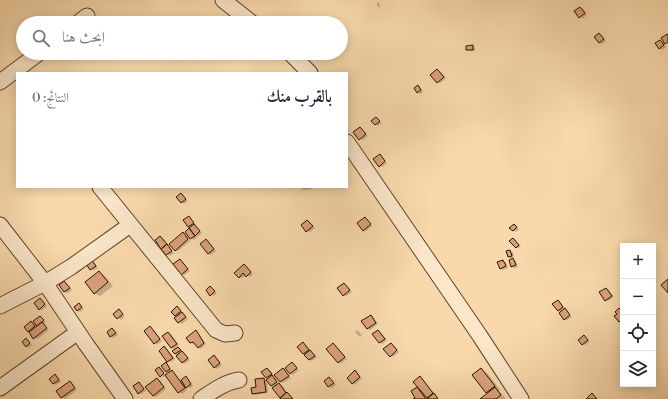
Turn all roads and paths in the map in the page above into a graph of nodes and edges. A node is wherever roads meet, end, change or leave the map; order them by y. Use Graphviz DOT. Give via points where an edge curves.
graph roads {
  1 [pos="223,0"];
  2 [pos="243,16"];
  3 [pos="30,60"];
  4 [pos="297,60"];
  5 [pos="18,72"];
  6 [pos="309,72"];
  7 [pos="348,143"];
  8 [pos="101,188"];
  9 [pos="0,224"];
  10 [pos="130,225"];
  11 [pos="45,283"];
  12 [pos="0,306"];
  13 [pos="78,332"];
  14 [pos="235,333"];
  15 [pos="238,380"];
  16 [pos="0,388"];
  17 [pos="125,399"];
  18 [pos="202,399"];
  19 [pos="521,399"];
  1 -- 2 [label="street"];
  3 -- 5 [label="street"];
  4 -- 6 [label="street"];
  7 -- 19 [label="street"];
  8 -- 10 [label="street"];
  9 -- 11 [label="street"];
  10 -- 11 [label="street"];
  10 -- 14 [label="street" via="216,330 225,334"];
  11 -- 12 [label="street"];
  11 -- 13 [label="street"];
  13 -- 16 [label="street"];
  13 -- 17 [label="street"];
  15 -- 18 [label="street" via="226,383"];
}
